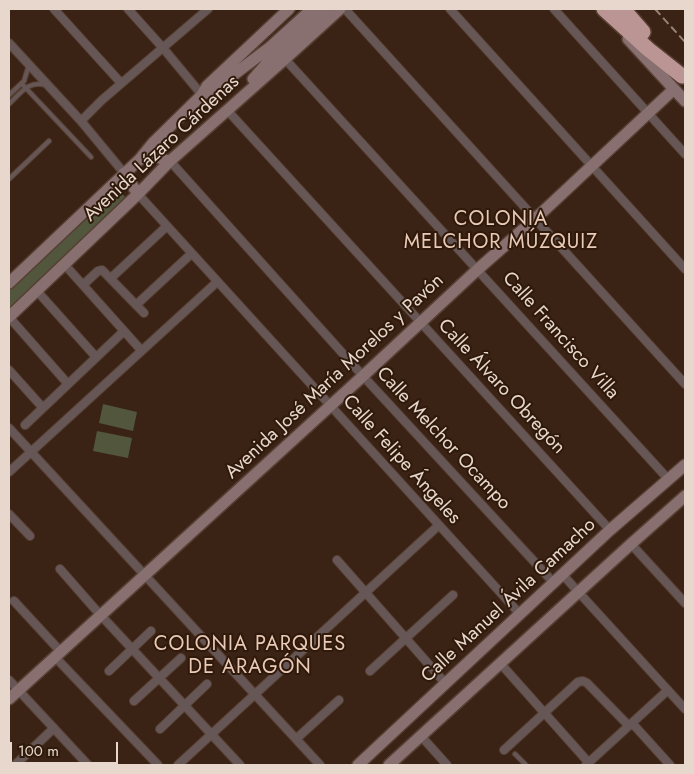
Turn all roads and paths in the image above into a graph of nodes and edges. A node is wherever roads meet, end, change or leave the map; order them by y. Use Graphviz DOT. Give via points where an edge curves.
graph roads {
  1 [pos="54,9"];
  2 [pos="128,9"];
  3 [pos="206,9"];
  4 [pos="312,9"];
  5 [pos="325,9"];
  6 [pos="340,9"];
  7 [pos="345,9"];
  8 [pos="450,9"];
  9 [pos="554,9"];
  10 [pos="600,9"];
  11 [pos="604,9"];
  12 [pos="623,9"];
  13 [pos="286,10"];
  14 [pos="9,43"];
  15 [pos="163,48"];
  16 [pos="276,54"];
  17 [pos="30,65"];
  18 [pos="681,81"];
  19 [pos="121,83"];
  20 [pos="22,84"];
  21 [pos="49,86"];
  22 [pos="26,88"];
  23 [pos="9,95"];
  24 [pos="202,95"];
  25 [pos="685,101"];
  26 [pos="9,104"];
  27 [pos="227,110"];
  28 [pos="649,114"];
  29 [pos="81,121"];
  30 [pos="49,141"];
  31 [pos="153,143"];
  32 [pos="685,154"];
  33 [pos="91,157"];
  34 [pos="170,161"];
  35 [pos="592,167"];
  36 [pos="124,173"];
  37 [pos="9,179"];
  38 [pos="138,194"];
  39 [pos="535,219"];
  40 [pos="167,226"];
  41 [pos="191,254"];
  42 [pos="65,264"];
  43 [pos="685,269"];
  44 [pos="477,270"];
  45 [pos="111,278"];
  46 [pos="217,282"];
  47 [pos="9,283"];
  48 [pos="83,285"];
  49 [pos="36,291"];
  50 [pos="136,305"];
  51 [pos="144,313"];
  52 [pos="9,317"];
  53 [pos="420,322"];
  54 [pos="124,331"];
  55 [pos="141,350"];
  56 [pos="96,357"];
  57 [pos="9,370"];
  58 [pos="363,376"];
  59 [pos="68,384"];
  60 [pos="685,384"];
  61 [pos="330,405"];
  62 [pos="43,408"];
  63 [pos="25,425"];
  64 [pos="9,428"];
  65 [pos="31,452"];
  66 [pos="685,465"];
  67 [pos="9,472"];
  68 [pos="669,480"];
  69 [pos="685,497"];
  70 [pos="9,514"];
  71 [pos="439,525"];
  72 [pos="610,530"];
  73 [pos="30,536"];
  74 [pos="631,544"];
  75 [pos="337,560"];
  76 [pos="60,569"];
  77 [pos="145,575"];
  78 [pos="558,578"];
  79 [pos="578,592"];
  80 [pos="364,593"];
  81 [pos="453,595"];
  82 [pos="14,601"];
  83 [pos="685,603"];
  84 [pos="519,614"];
  85 [pos="101,615"];
  86 [pos="151,631"];
  87 [pos="406,638"];
  88 [pos="132,648"];
  89 [pos="58,654"];
  90 [pos="181,658"];
  91 [pos="500,663"];
  92 [pos="109,670"];
  93 [pos="370,671"];
  94 [pos="160,678"];
  95 [pos="9,680"];
  96 [pos="207,684"];
  97 [pos="446,684"];
  98 [pos="19,690"];
  99 [pos="668,690"];
  100 [pos="255,695"];
  101 [pos="9,699"];
  102 [pos="339,700"];
  103 [pos="134,701"];
  104 [pos="185,705"];
  105 [pos="685,709"];
  106 [pos="544,713"];
  107 [pos="630,724"];
  108 [pos="54,728"];
  109 [pos="160,729"];
  110 [pos="211,734"];
  111 [pos="421,736"];
  112 [pos="296,739"];
  113 [pos="504,750"];
  114 [pos="515,754"];
  115 [pos="587,764"];
  116 [pos="17,765"];
  117 [pos="88,765"];
  118 [pos="158,765"];
  119 [pos="178,765"];
  120 [pos="240,765"];
  121 [pos="320,765"];
  122 [pos="358,765"];
  123 [pos="390,765"];
  124 [pos="447,765"];
  125 [pos="526,765"];
  126 [pos="670,765"];
  1 -- 19 [label="street"];
  2 -- 15 [label="street"];
  3 -- 15 [label="street"];
  4 -- 16 [label="street"];
  5 -- 16 [label="street"];
  6 -- 16 [label="street"];
  7 -- 39 [label="street"];
  8 -- 35 [label="street"];
  9 -- 28 [label="street"];
  10 -- 18 [label="street"];
  11 -- 18 [label="highway"];
  12 -- 18 [label="highway"];
  13 -- 24 [label="street, Avenida Lázaro Cárdenas" via="207,86"];
  14 -- 17 [label="street"];
  15 -- 19 [label="street"];
  15 -- 24 [label="street"];
  16 -- 24 [label="street"];
  16 -- 27 [label="street, Avenida Lázaro Cárdenas"];
  16 -- 44 [label="street, Calle Francisco Villa"];
  17 -- 20 [label="lane"];
  17 -- 21 [label="street"];
  18 -- 25 [label="street"];
  18 -- 28 [label="street, Avenida José María Morelos y Pavón"];
  19 -- 29 [label="street"];
  20 -- 22 [label="lane"];
  20 -- 23 [label="lane"];
  21 -- 22 [label="lane" via="38,83"];
  21 -- 29 [label="street"];
  22 -- 26 [label="lane"];
  22 -- 33 [label="lane"];
  24 -- 31 [label="street, Avenida Lázaro Cárdenas"];
  27 -- 34 [label="street, Avenida Lázaro Cárdenas"];
  27 -- 53 [label="street, Calle Álvaro Obregón"];
  28 -- 32 [label="street"];
  28 -- 35 [label="street, Avenida José María Morelos y Pavón"];
  29 -- 36 [label="street"];
  30 -- 37 [label="lane"];
  31 -- 34 [label="street" via="156,155"];
  31 -- 36 [label="street, Avenida Lázaro Cárdenas"];
  34 -- 38 [label="street, Avenida Lázaro Cárdenas"];
  34 -- 58 [label="street, Calle Melchor Ocampo"];
  35 -- 39 [label="street, Avenida José María Morelos y Pavón"];
  35 -- 43 [label="street"];
  36 -- 38 [label="street"];
  36 -- 47 [label="street, Avenida Lázaro Cárdenas"];
  38 -- 40 [label="street, Calle Felipe Ángeles"];
  38 -- 42 [label="street, Avenida Lázaro Cárdenas"];
  39 -- 44 [label="street, Avenida José María Morelos y Pavón"];
  39 -- 60 [label="street"];
  40 -- 41 [label="street, Calle Felipe Ángeles"];
  40 -- 45 [label="street"];
  41 -- 46 [label="street, Calle Felipe Ángeles"];
  41 -- 50 [label="street"];
  42 -- 48 [label="street"];
  42 -- 49 [label="street, Avenida Lázaro Cárdenas"];
  44 -- 53 [label="street, Avenida José María Morelos y Pavón"];
  44 -- 68 [label="street, Calle Francisco Villa"];
  45 -- 48 [label="street" via="99,270"];
  45 -- 50 [label="street"];
  46 -- 55 [label="street"];
  46 -- 61 [label="street, Calle Felipe Ángeles"];
  48 -- 54 [label="street"];
  49 -- 52 [label="street, Avenida Lázaro Cárdenas"];
  49 -- 56 [label="street"];
  50 -- 51 [label="street"];
  52 -- 59 [label="street"];
  53 -- 58 [label="street, Avenida José María Morelos y Pavón"];
  53 -- 72 [label="street, Calle Álvaro Obregón"];
  54 -- 55 [label="street"];
  54 -- 56 [label="street"];
  55 -- 65 [label="street"];
  56 -- 59 [label="street"];
  57 -- 62 [label="street"];
  58 -- 61 [label="street, Avenida José María Morelos y Pavón"];
  58 -- 78 [label="street, Calle Melchor Ocampo"];
  59 -- 62 [label="street"];
  61 -- 71 [label="street, Calle Felipe Ángeles"];
  61 -- 77 [label="street, Avenida José María Morelos y Pavón"];
  62 -- 63 [label="street"];
  64 -- 65 [label="street"];
  65 -- 67 [label="street"];
  65 -- 77 [label="street"];
  66 -- 68 [label="street, Calle Manuel Ávila Camacho"];
  68 -- 72 [label="street, Calle Manuel Ávila Camacho"];
  69 -- 74 [label="street, Calle Manuel Ávila Camacho"];
  70 -- 73 [label="street"];
  71 -- 80 [label="street"];
  71 -- 84 [label="street, Calle Felipe Ángeles"];
  72 -- 78 [label="street, Calle Manuel Ávila Camacho"];
  74 -- 79 [label="street, Calle Manuel Ávila Camacho"];
  74 -- 83 [label="street"];
  75 -- 80 [label="street"];
  76 -- 85 [label="street"];
  77 -- 85 [label="street, Avenida José María Morelos y Pavón"];
  77 -- 100 [label="street"];
  78 -- 79 [label="street, Calle Melchor Ocampo"];
  78 -- 84 [label="street, Calle Manuel Ávila Camacho"];
  79 -- 91 [label="street, Calle Manuel Ávila Camacho"];
  79 -- 99 [label="street, Calle Melchor Ocampo"];
  80 -- 87 [label="street"];
  80 -- 100 [label="street"];
  81 -- 87 [label="street"];
  82 -- 89 [label="street"];
  84 -- 97 [label="street, Calle Manuel Ávila Camacho"];
  85 -- 88 [label="street"];
  85 -- 89 [label="street, Avenida José María Morelos y Pavón"];
  86 -- 88 [label="street"];
  87 -- 93 [label="street"];
  87 -- 97 [label="street"];
  88 -- 92 [label="street"];
  88 -- 94 [label="street"];
  89 -- 98 [label="street, Avenida José María Morelos y Pavón"];
  89 -- 118 [label="street"];
  90 -- 94 [label="street"];
  91 -- 106 [label="street"];
  91 -- 111 [label="street, Calle Manuel Ávila Camacho"];
  94 -- 103 [label="street"];
  94 -- 104 [label="street"];
  95 -- 98 [label="street"];
  96 -- 104 [label="street"];
  97 -- 122 [label="street, Calle Manuel Ávila Camacho"];
  98 -- 101 [label="street, Avenida José María Morelos y Pavón"];
  98 -- 108 [label="street"];
  99 -- 105 [label="street, Calle Melchor Ocampo"];
  99 -- 107 [label="street"];
  100 -- 110 [label="street"];
  100 -- 112 [label="street"];
  102 -- 112 [label="street"];
  104 -- 109 [label="street"];
  104 -- 110 [label="street"];
  106 -- 107 [label="street" via="583,681"];
  106 -- 113 [label="street"];
  106 -- 115 [label="street"];
  107 -- 115 [label="street"];
  107 -- 126 [label="street"];
  108 -- 116 [label="street"];
  108 -- 117 [label="street"];
  110 -- 119 [label="street"];
  110 -- 120 [label="street"];
  111 -- 123 [label="street, Calle Manuel Ávila Camacho"];
  111 -- 124 [label="street"];
  112 -- 121 [label="street"];
  114 -- 125 [label="lane"];
}
